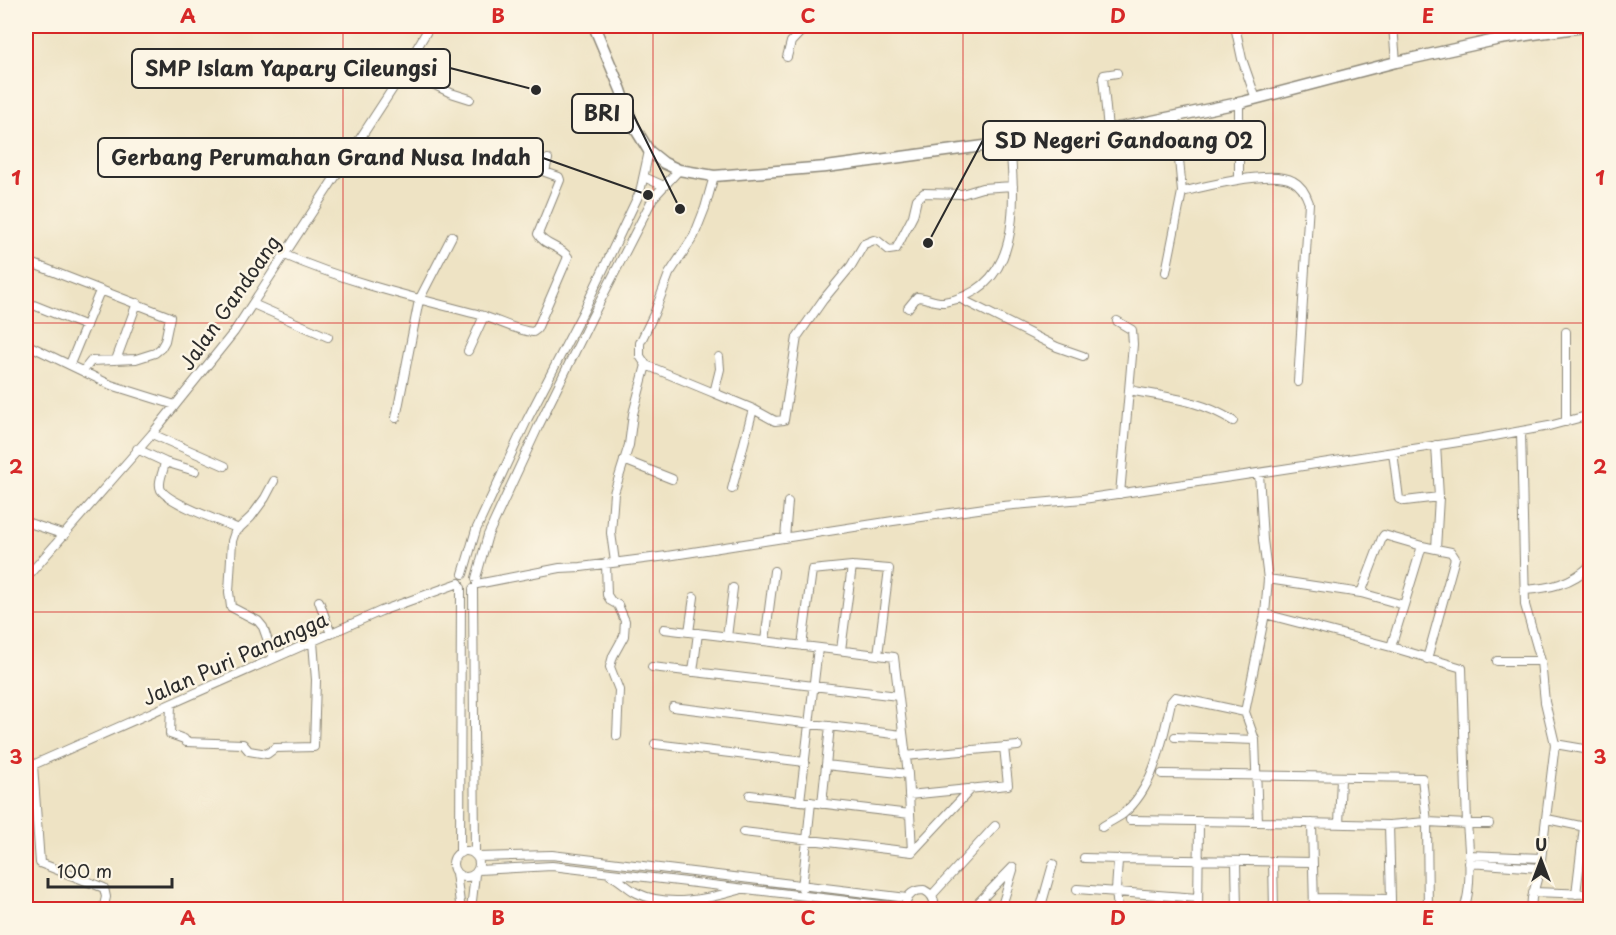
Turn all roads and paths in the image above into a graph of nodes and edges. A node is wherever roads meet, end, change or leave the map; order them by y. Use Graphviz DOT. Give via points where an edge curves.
graph roads {
  1 [pos="430,26"];
  2 [pos="594,26"];
  3 [pos="806,26"];
  4 [pos="1235,26"];
  5 [pos="1393,26"];
  6 [pos="1504,26"];
  7 [pos="1579,26"];
  8 [pos="1590,26"];
  9 [pos="1500,39"];
  10 [pos="787,57"];
  11 [pos="1396,62"];
  12 [pos="404,70"];
  13 [pos="1117,73"];
  14 [pos="471,99"];
  15 [pos="1256,99"];
  16 [pos="1239,102"];
  17 [pos="1175,116"];
  18 [pos="1108,129"];
  19 [pos="1010,142"];
  20 [pos="649,151"];
  21 [pos="548,159"];
  22 [pos="679,170"];
  23 [pos="714,176"];
  24 [pos="644,177"];
  25 [pos="1239,178"];
  26 [pos="664,186"];
  27 [pos="1013,186"];
  28 [pos="1182,192"];
  29 [pos="452,236"];
  30 [pos="285,255"];
  31 [pos="26,261"];
  32 [pos="1166,272"];
  33 [pos="100,291"];
  34 [pos="959,298"];
  35 [pos="419,300"];
  36 [pos="26,302"];
  37 [pos="137,303"];
  38 [pos="252,304"];
  39 [pos="908,308"];
  40 [pos="583,312"];
  41 [pos="484,316"];
  42 [pos="592,317"];
  43 [pos="1118,321"];
  44 [pos="86,326"];
  45 [pos="1566,333"];
  46 [pos="328,338"];
  47 [pos="26,344"];
  48 [pos="77,351"];
  49 [pos="468,351"];
  50 [pos="1083,356"];
  51 [pos="720,357"];
  52 [pos="116,360"];
  53 [pos="88,363"];
  54 [pos="70,364"];
  55 [pos="646,365"];
  56 [pos="83,371"];
  57 [pos="1298,382"];
  58 [pos="1129,390"];
  59 [pos="714,393"];
  60 [pos="175,405"];
  61 [pos="753,409"];
  62 [pos="1590,415"];
  63 [pos="396,418"];
  64 [pos="527,420"];
  65 [pos="1233,421"];
  66 [pos="1566,422"];
  67 [pos="538,427"];
  68 [pos="1521,430"];
  69 [pos="152,434"];
  70 [pos="1436,445"];
  71 [pos="137,449"];
  72 [pos="1393,452"];
  73 [pos="624,460"];
  74 [pos="165,462"];
  75 [pos="225,466"];
  76 [pos="195,471"];
  77 [pos="1259,473"];
  78 [pos="672,479"];
  79 [pos="274,481"];
  80 [pos="732,489"];
  81 [pos="1120,494"];
  82 [pos="1439,497"];
  83 [pos="788,502"];
  84 [pos="26,522"];
  85 [pos="238,529"];
  86 [pos="65,535"];
  87 [pos="786,538"];
  88 [pos="1422,546"];
  89 [pos="1436,549"];
  90 [pos="611,562"];
  91 [pos="852,566"];
  92 [pos="1590,566"];
  93 [pos="774,571"];
  94 [pos="26,578"];
  95 [pos="1268,579"];
  96 [pos="461,582"];
  97 [pos="475,584"];
  98 [pos="733,588"];
  99 [pos="1525,590"];
  100 [pos="1361,593"];
  101 [pos="694,597"];
  102 [pos="319,601"];
  103 [pos="1404,605"];
  104 [pos="1265,614"];
  105 [pos="664,629"];
  106 [pos="693,633"];
  107 [pos="331,634"];
  108 [pos="727,637"];
  109 [pos="765,641"];
  110 [pos="313,642"];
  111 [pos="802,646"];
  112 [pos="1391,647"];
  113 [pos="818,648"];
  114 [pos="841,650"];
  115 [pos="878,655"];
  116 [pos="274,658"];
  117 [pos="1427,659"];
  118 [pos="1497,661"];
  119 [pos="1541,662"];
  120 [pos="652,667"];
  121 [pos="693,672"];
  122 [pos="813,686"];
  123 [pos="898,696"];
  124 [pos="171,704"];
  125 [pos="673,707"];
  126 [pos="1245,712"];
  127 [pos="809,724"];
  128 [pos="830,726"];
  129 [pos="902,735"];
  130 [pos="617,736"];
  131 [pos="1175,737"];
  132 [pos="1255,740"];
  133 [pos="655,744"];
  134 [pos="1555,744"];
  135 [pos="1018,746"];
  136 [pos="1004,747"];
  137 [pos="1590,750"];
  138 [pos="905,756"];
  139 [pos="805,762"];
  140 [pos="826,765"];
  141 [pos="29,767"];
  142 [pos="908,774"];
  143 [pos="1162,774"];
  144 [pos="1257,776"];
  145 [pos="1341,778"];
  146 [pos="972,789"];
  147 [pos="750,795"];
  148 [pos="909,795"];
  149 [pos="800,801"];
  150 [pos="811,802"];
  151 [pos="822,804"];
  152 [pos="910,814"];
  153 [pos="1547,819"];
  154 [pos="1130,820"];
  155 [pos="1199,822"];
  156 [pos="1258,822"];
  157 [pos="1427,822"];
  158 [pos="1312,823"];
  159 [pos="1339,824"];
  160 [pos="1467,824"];
  161 [pos="1489,824"];
  162 [pos="1389,825"];
  163 [pos="995,826"];
  164 [pos="1102,827"];
  165 [pos="1587,828"];
  166 [pos="743,832"];
  167 [pos="807,839"];
  168 [pos="912,852"];
  169 [pos="460,853"];
  170 [pos="476,856"];
  171 [pos="1084,858"];
  172 [pos="1541,858"];
  173 [pos="1120,859"];
  174 [pos="1469,859"];
  175 [pos="1198,860"];
  176 [pos="604,861"];
  177 [pos="1273,861"];
  178 [pos="1236,862"];
  179 [pos="1312,862"];
  180 [pos="1053,864"];
  181 [pos="1540,868"];
  182 [pos="476,872"];
  183 [pos="603,872"];
  184 [pos="456,873"];
  185 [pos="802,885"];
  186 [pos="743,888"];
  187 [pos="1077,889"];
  188 [pos="1116,890"];
  189 [pos="1533,892"];
  190 [pos="1576,894"];
  191 [pos="1590,894"];
  192 [pos="801,895"];
  193 [pos="932,895"];
  194 [pos="907,898"];
  195 [pos="1198,898"];
  196 [pos="1314,898"];
  197 [pos="1352,898"];
  198 [pos="1391,899"];
  199 [pos="973,907"];
  200 [pos="103,909"];
  201 [pos="458,909"];
  202 [pos="471,909"];
  203 [pos="907,909"];
  204 [pos="934,909"];
  205 [pos="1001,909"];
  206 [pos="1040,909"];
  207 [pos="1118,909"];
  208 [pos="1198,909"];
  209 [pos="1237,909"];
  210 [pos="1274,909"];
  211 [pos="1314,909"];
  212 [pos="1352,909"];
  213 [pos="1391,909"];
  214 [pos="1428,909"];
  215 [pos="1462,909"];
  216 [pos="1531,909"];
  1 -- 12 [label="street, Jalan Gandoang"];
  2 -- 20 [label="main road" via="633,125"];
  3 -- 10 [label="street" via="791,42"];
  4 -- 15 [label="street"];
  5 -- 11 [label="street"];
  6 -- 9 [label="street"];
  7 -- 8 [label="main road"];
  7 -- 9 [label="main road"];
  9 -- 11 [label="main road"];
  11 -- 15 [label="main road"];
  12 -- 14 [label="street"];
  12 -- 30 [label="street, Jalan Gandoang"];
  13 -- 18 [label="street" via="1103,78"];
  15 -- 16 [label="main road"];
  16 -- 17 [label="main road"];
  16 -- 25 [label="street"];
  17 -- 18 [label="main road"];
  17 -- 28 [label="street"];
  18 -- 19 [label="main road"];
  19 -- 23 [label="main road" via="826,167"];
  19 -- 27 [label="street"];
  20 -- 22 [label="main road"];
  20 -- 24 [label="street"];
  21 -- 41 [label="street" via="545,172 561,180 538,234 541,240 566,252 567,262 533,332"];
  22 -- 23 [label="main road"];
  22 -- 26 [label="street"];
  23 -- 55 [label="street" via="694,236 669,274 640,344 640,356"];
  24 -- 26 [label="street"];
  24 -- 40 [label="street"];
  25 -- 28 [label="street"];
  25 -- 57 [label="street" via="1291,179 1309,203"];
  26 -- 42 [label="street" via="653,198"];
  27 -- 34 [label="street" via="1013,208 1002,261 995,275 980,288"];
  27 -- 61 [label="street" via="962,194 920,195 896,249 874,240 864,244 797,338 784,420 775,422"];
  28 -- 32 [label="street"];
  29 -- 35 [label="street"];
  30 -- 35 [label="street"];
  30 -- 38 [label="street, Jalan Gandoang"];
  31 -- 33 [label="street"];
  33 -- 37 [label="street"];
  33 -- 44 [label="street"];
  34 -- 39 [label="street" via="938,302 917,297"];
  34 -- 50 [label="street"];
  35 -- 41 [label="street"];
  35 -- 63 [label="street"];
  36 -- 44 [label="street"];
  37 -- 52 [label="street"];
  37 -- 52 [label="street" via="170,317 165,341 155,353"];
  38 -- 46 [label="street"];
  38 -- 60 [label="street, Jalan Gandoang"];
  40 -- 42 [label="street"];
  40 -- 64 [label="street"];
  41 -- 49 [label="street"];
  42 -- 67 [label="street"];
  43 -- 58 [label="street" via="1132,330"];
  44 -- 48 [label="street"];
  45 -- 66 [label="street"];
  47 -- 54 [label="street"];
  48 -- 53 [label="street"];
  48 -- 54 [label="street"];
  51 -- 59 [label="street"];
  52 -- 53 [label="street"];
  53 -- 56 [label="street"];
  54 -- 56 [label="street"];
  55 -- 59 [label="street"];
  55 -- 73 [label="street"];
  56 -- 60 [label="street" via="111,385"];
  58 -- 65 [label="street" via="1201,404"];
  58 -- 81 [label="street"];
  59 -- 61 [label="street"];
  60 -- 69 [label="street, Jalan Gandoang"];
  61 -- 80 [label="street"];
  62 -- 66 [label="street"];
  64 -- 67 [label="street"];
  64 -- 96 [label="street" via="476,530"];
  66 -- 68 [label="street"];
  67 -- 97 [label="street" via="488,536"];
  68 -- 70 [label="street"];
  68 -- 99 [label="street"];
  69 -- 71 [label="street, Jalan Gandoang"];
  69 -- 75 [label="street"];
  70 -- 72 [label="street"];
  70 -- 82 [label="street"];
  71 -- 74 [label="street"];
  71 -- 86 [label="street, Jalan Gandoang"];
  72 -- 77 [label="street"];
  72 -- 82 [label="street" via="1399,499"];
  73 -- 78 [label="street"];
  73 -- 90 [label="street" via="614,493"];
  74 -- 76 [label="street"];
  74 -- 85 [label="street" via="159,482 170,499"];
  77 -- 81 [label="street"];
  77 -- 95 [label="street"];
  79 -- 85 [label="street" via="251,518"];
  81 -- 87 [label="street" via="992,507"];
  82 -- 89 [label="street"];
  83 -- 87 [label="street"];
  84 -- 86 [label="street"];
  85 -- 116 [label="street" via="232,541 229,603 263,627"];
  86 -- 94 [label="street, Jalan Gandoang"];
  87 -- 90 [label="street"];
  88 -- 89 [label="street"];
  88 -- 100 [label="street" via="1384,535"];
  88 -- 103 [label="street"];
  89 -- 117 [label="street" via="1451,552 1455,558"];
  90 -- 97 [label="street"];
  90 -- 130 [label="street" via="607,595 618,605 625,621 624,636 610,667 618,690"];
  91 -- 111 [label="street" via="812,570"];
  91 -- 114 [label="street"];
  91 -- 115 [label="street" via="889,569"];
  92 -- 99 [label="street" via="1572,581"];
  93 -- 109 [label="street"];
  95 -- 100 [label="street"];
  95 -- 104 [label="street"];
  96 -- 97 [label="street" via="467,591"];
  96 -- 97 [label="street" via="469,573"];
  96 -- 107 [label="street, Jalan Puri Panangga" via="402,602"];
  96 -- 169 [label="street"];
  97 -- 170 [label="street"];
  98 -- 108 [label="street"];
  99 -- 119 [label="street"];
  100 -- 103 [label="street"];
  101 -- 106 [label="street"];
  102 -- 107 [label="street"];
  103 -- 112 [label="street"];
  104 -- 112 [label="street"];
  104 -- 126 [label="street"];
  105 -- 106 [label="street"];
  106 -- 108 [label="street"];
  106 -- 121 [label="street"];
  107 -- 110 [label="street, Jalan Puri Panangga"];
  108 -- 109 [label="street"];
  109 -- 111 [label="street"];
  110 -- 116 [label="street, Jalan Puri Panangga"];
  110 -- 124 [label="street" via="314,747 275,748 267,754 249,751 243,744 186,742 170,734"];
  111 -- 113 [label="street"];
  112 -- 117 [label="street"];
  113 -- 114 [label="street"];
  113 -- 122 [label="street"];
  114 -- 115 [label="street"];
  115 -- 123 [label="street" via="894,657"];
  116 -- 124 [label="street, Jalan Puri Panangga"];
  117 -- 160 [label="street" via="1462,669"];
  118 -- 119 [label="street"];
  119 -- 134 [label="street"];
  120 -- 121 [label="street"];
  121 -- 122 [label="street"];
  122 -- 123 [label="street"];
  122 -- 127 [label="street"];
  123 -- 129 [label="street"];
  124 -- 141 [label="street, Jalan Puri Panangga"];
  125 -- 127 [label="street"];
  126 -- 132 [label="street"];
  126 -- 164 [label="street" via="1174,697 1146,787 1123,814"];
  127 -- 128 [label="street"];
  127 -- 139 [label="street"];
  128 -- 129 [label="street"];
  128 -- 140 [label="street"];
  129 -- 138 [label="street"];
  131 -- 132 [label="street"];
  132 -- 144 [label="street"];
  133 -- 139 [label="street"];
  134 -- 137 [label="street"];
  134 -- 153 [label="street"];
  135 -- 136 [label="street"];
  136 -- 138 [label="street"];
  136 -- 146 [label="street" via="1008,785"];
  138 -- 142 [label="street"];
  139 -- 149 [label="street"];
  140 -- 142 [label="street"];
  140 -- 151 [label="street"];
  141 -- 200 [label="street" via="40,863 104,888"];
  142 -- 148 [label="street"];
  143 -- 144 [label="street"];
  144 -- 145 [label="street"];
  144 -- 156 [label="street"];
  145 -- 157 [label="street" via="1422,778"];
  145 -- 159 [label="street"];
  146 -- 148 [label="street"];
  146 -- 168 [label="street"];
  147 -- 149 [label="street"];
  148 -- 152 [label="street"];
  149 -- 150 [label="street"];
  150 -- 151 [label="street"];
  150 -- 167 [label="street"];
  151 -- 152 [label="street"];
  152 -- 168 [label="street"];
  153 -- 165 [label="street"];
  153 -- 172 [label="street"];
  154 -- 155 [label="street"];
  155 -- 156 [label="street"];
  155 -- 175 [label="street"];
  156 -- 158 [label="street"];
  157 -- 160 [label="street"];
  157 -- 162 [label="street"];
  157 -- 214 [label="street"];
  158 -- 159 [label="street"];
  158 -- 179 [label="street"];
  159 -- 162 [label="street"];
  160 -- 161 [label="street"];
  160 -- 174 [label="street"];
  162 -- 198 [label="street"];
  163 -- 193 [label="street"];
  165 -- 190 [label="street"];
  166 -- 167 [label="street"];
  167 -- 168 [label="street"];
  167 -- 185 [label="street"];
  169 -- 170 [label="street"];
  169 -- 184 [label="street" via="453,861"];
  170 -- 176 [label="street" via="552,855"];
  170 -- 182 [label="street"];
  171 -- 173 [label="street"];
  172 -- 174 [label="street"];
  172 -- 181 [label="street"];
  173 -- 175 [label="street"];
  173 -- 188 [label="street"];
  174 -- 181 [label="street"];
  174 -- 215 [label="street"];
  175 -- 178 [label="street"];
  175 -- 195 [label="street"];
  176 -- 183 [label="street"];
  176 -- 185 [label="street"];
  177 -- 178 [label="street"];
  177 -- 179 [label="street"];
  177 -- 210 [label="street"];
  178 -- 209 [label="street"];
  179 -- 196 [label="street"];
  180 -- 206 [label="street"];
  181 -- 189 [label="street"];
  182 -- 183 [label="street" via="552,866"];
  182 -- 184 [label="street" via="465,877"];
  182 -- 202 [label="street"];
  183 -- 186 [label="street"];
  183 -- 186 [label="street" via="653,898 689,901"];
  184 -- 201 [label="street"];
  185 -- 192 [label="street"];
  185 -- 194 [label="street"];
  186 -- 192 [label="street"];
  187 -- 188 [label="street"];
  188 -- 195 [label="street"];
  188 -- 207 [label="street"];
  189 -- 190 [label="street"];
  189 -- 216 [label="street"];
  190 -- 191 [label="street"];
  192 -- 203 [label="street"];
  193 -- 194 [label="street" via="919,890"];
  193 -- 204 [label="street"];
  194 -- 203 [label="street"];
  195 -- 208 [label="street"];
  196 -- 197 [label="street"];
  196 -- 211 [label="street"];
  197 -- 198 [label="street"];
  197 -- 212 [label="street"];
  198 -- 213 [label="street"];
  199 -- 205 [label="street"];
  199 -- 205 [label="street" via="1014,867"];
}
